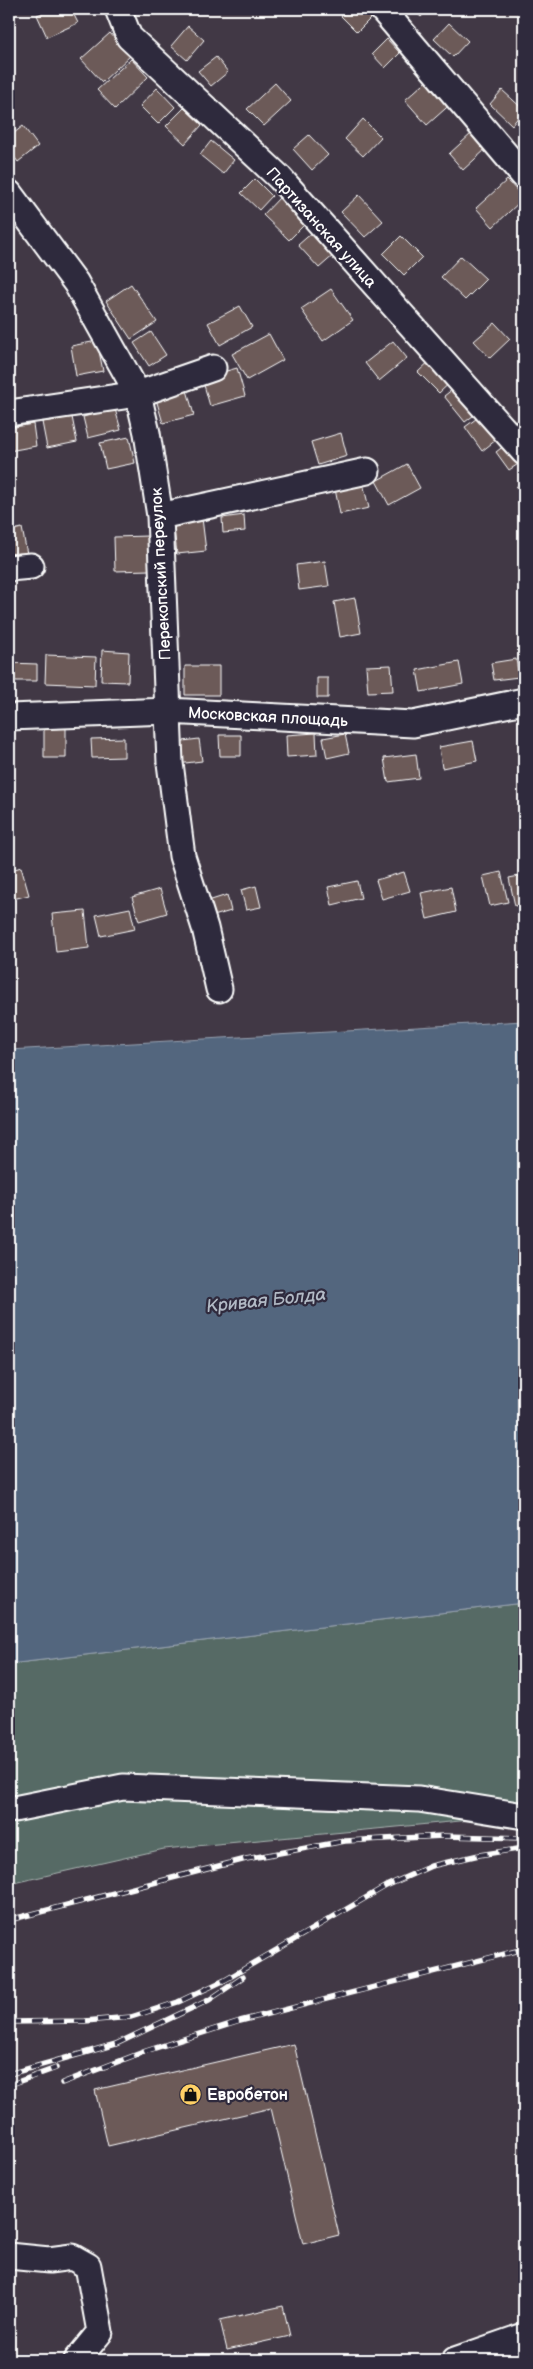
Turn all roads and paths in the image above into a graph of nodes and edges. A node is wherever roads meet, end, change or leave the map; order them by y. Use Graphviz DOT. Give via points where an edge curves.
graph roads {
  1 [pos="118,9"];
  2 [pos="382,9"];
  3 [pos="524,176"];
  4 [pos="9,193"];
  5 [pos="213,368"];
  6 [pos="138,394"];
  7 [pos="9,413"];
  8 [pos="524,452"];
  9 [pos="367,472"];
  10 [pos="160,516"];
  11 [pos="524,701"];
  12 [pos="168,711"];
  13 [pos="9,717"];
  14 [pos="219,989"];
  15 [pos="9,1810"];
  16 [pos="524,1816"];
  17 [pos="9,2256"];
  18 [pos="524,2336"];
  19 [pos="77,2360"];
  20 [pos="455,2360"];
  1 -- 8 [label="street, Партизанская улица" via="129,37 280,178"];
  2 -- 3 [label="street"];
  4 -- 6 [label="street, Перекопский переулок" via="76,283"];
  5 -- 6 [label="street"];
  6 -- 7 [label="street"];
  6 -- 10 [label="street, Перекопский переулок"];
  9 -- 10 [label="street"];
  10 -- 12 [label="street, Перекопский переулок"];
  11 -- 12 [label="street, Московская площадь" via="412,724"];
  12 -- 13 [label="street, Московская площадь"];
  12 -- 14 [label="street, Перекопский переулок" via="170,763 182,856 205,928"];
  15 -- 16 [label="street" via="124,1786 420,1799"];
  17 -- 19 [label="street" via="49,2260 72,2257 88,2266 100,2332"];
  18 -- 20 [label="street"];
}
